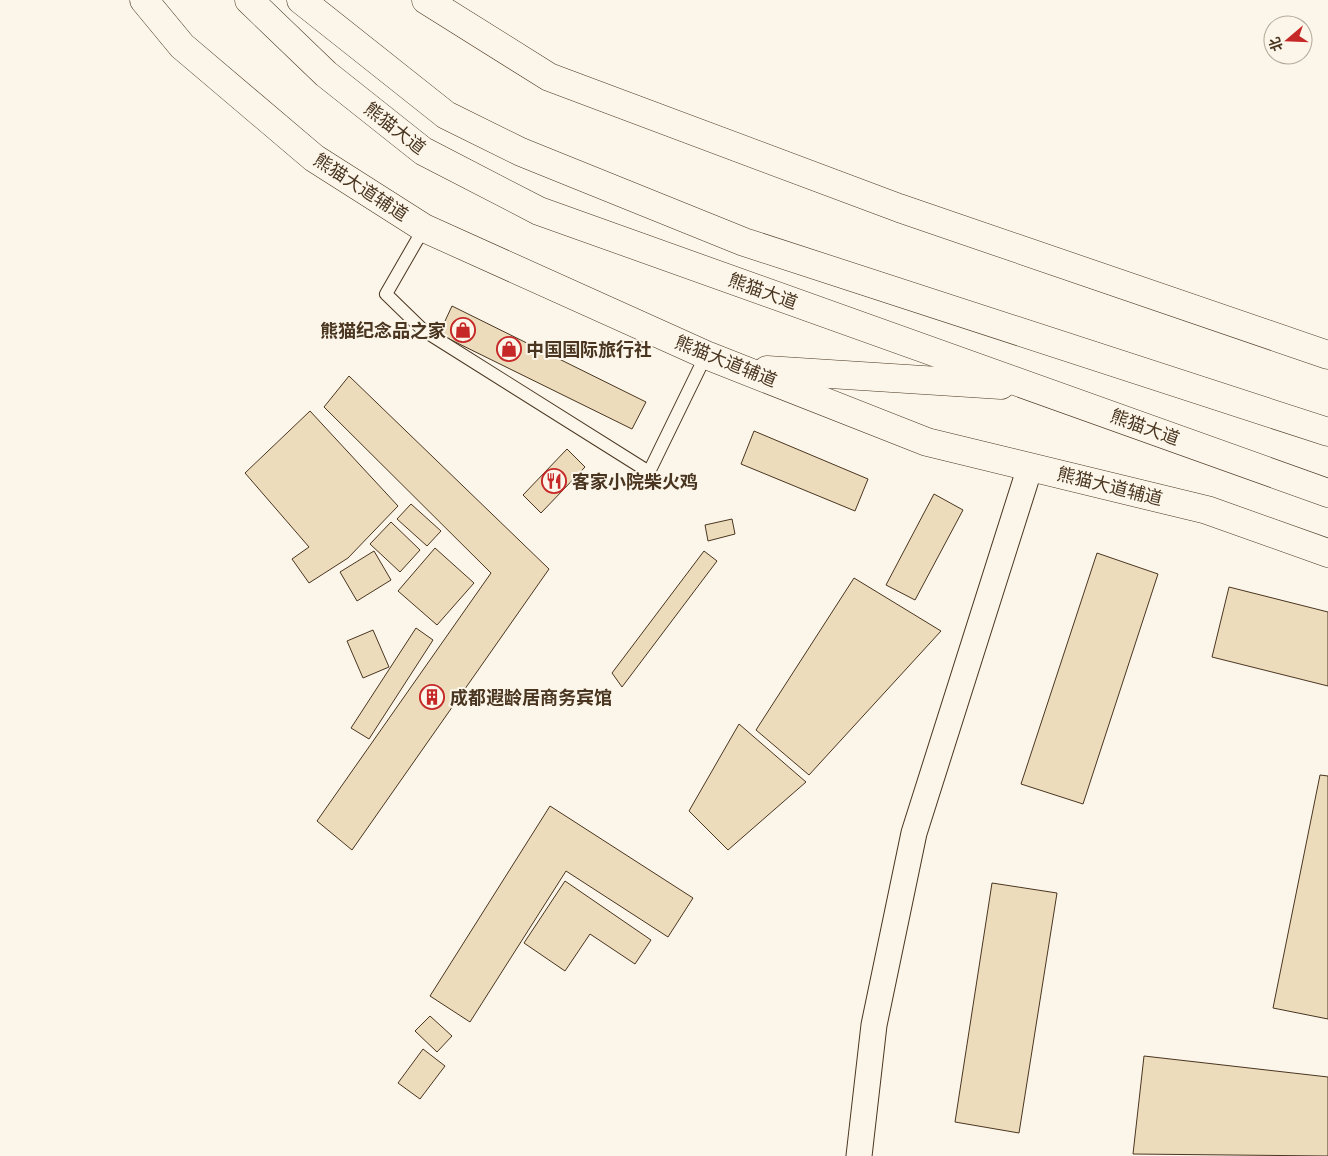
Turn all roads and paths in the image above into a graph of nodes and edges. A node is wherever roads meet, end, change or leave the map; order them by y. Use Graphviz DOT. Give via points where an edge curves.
graph roads {
  1 [pos="144,0"];
  2 [pos="249,0"];
  3 [pos="301,0"];
  4 [pos="426,0"];
  5 [pos="424,228"];
  6 [pos="706,355"];
  7 [pos="1328,355"];
  8 [pos="743,369"];
  9 [pos="1032,387"];
  10 [pos="1328,432"];
  11 [pos="1030,467"];
  12 [pos="1328,493"];
  13 [pos="1328,553"];
  14 [pos="859,1156"];
  1 -- 5 [label="main road, 熊猫大道辅道" via="182,46 314,158"];
  2 -- 9 [label="main road, 熊猫大道" via="326,74 422,151 539,211"];
  3 -- 10 [label="main road" via="446,115 521,152 744,242"];
  4 -- 7 [label="main road" via="549,77 899,208"];
  5 -- 6 [label="main road, 熊猫大道辅道"];
  5 -- 6 [label="lane" via="386,294 423,330 649,472"];
  6 -- 8 [label="main road, 熊猫大道辅道"];
  8 -- 9 [label="main road"];
  8 -- 11 [label="main road, 熊猫大道辅道" via="927,442"];
  9 -- 12 [label="main road, 熊猫大道"];
  11 -- 13 [label="main road, 熊猫大道辅道" via="1207,510"];
  11 -- 14 [label="street" via="914,833 874,1025"];
}
